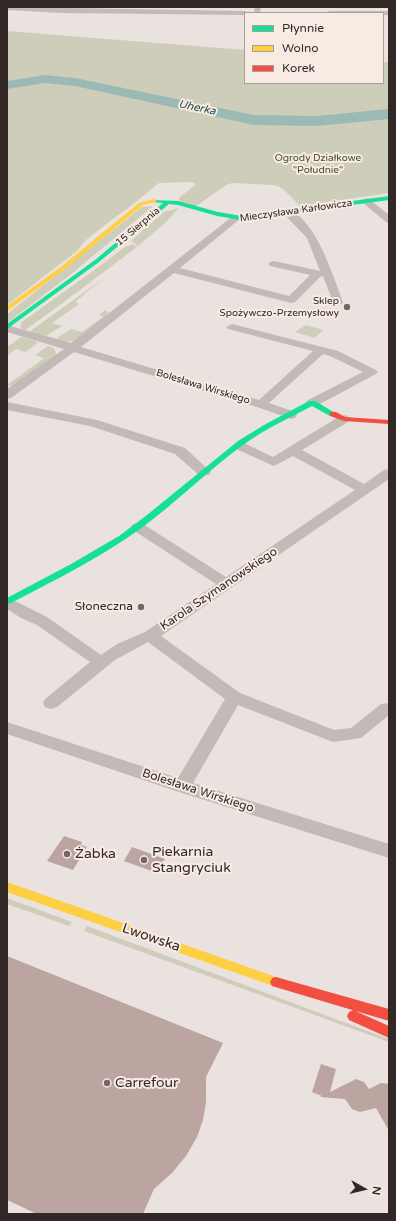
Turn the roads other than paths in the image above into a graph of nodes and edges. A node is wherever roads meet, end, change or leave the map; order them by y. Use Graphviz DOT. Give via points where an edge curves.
graph roads {
  1 [pos="7,8"];
  2 [pos="188,10"];
  3 [pos="244,13"];
  4 [pos="389,198"];
  5 [pos="366,201"];
  6 [pos="168,202"];
  7 [pos="288,213"];
  8 [pos="236,218"];
  9 [pos="389,220"];
  10 [pos="191,243"];
  11 [pos="202,246"];
  12 [pos="274,264"];
  13 [pos="172,269"];
  14 [pos="322,274"];
  15 [pos="338,302"];
  16 [pos="7,309"];
  17 [pos="232,327"];
  18 [pos="7,328"];
  19 [pos="72,348"];
  20 [pos="321,350"];
  21 [pos="7,395"];
  22 [pos="312,403"];
  23 [pos="261,404"];
  24 [pos="7,406"];
  25 [pos="291,414"];
  26 [pos="344,419"];
  27 [pos="389,422"];
  28 [pos="240,446"];
  29 [pos="294,451"];
  30 [pos="204,472"];
  31 [pos="389,473"];
  32 [pos="364,490"];
  33 [pos="138,527"];
  34 [pos="227,584"];
  35 [pos="8,602"];
  36 [pos="150,636"];
  37 [pos="102,663"];
  38 [pos="234,697"];
  39 [pos="51,703"];
  40 [pos="389,709"];
  41 [pos="7,728"];
  42 [pos="182,786"];
  43 [pos="389,850"];
  44 [pos="7,887"];
  45 [pos="296,989"];
  46 [pos="389,1015"];
  47 [pos="389,1032"];
  1 -- 2 [label="street"];
  2 -- 3 [label="street"];
  4 -- 5 [label="street, Mieczysława Karłowicza"];
  5 -- 7 [label="street, Mieczysława Karłowicza"];
  5 -- 9 [label="street"];
  6 -- 8 [label="street"];
  6 -- 16 [label="street, 15 Sierpnia" via="141,204 64,267"];
  6 -- 18 [label="street, 15 Sierpnia" via="97,262"];
  7 -- 8 [label="street, Mieczysława Karłowicza"];
  7 -- 14 [label="street" via="312,237"];
  8 -- 11 [label="street, Mieczysława Karłowicza"];
  10 -- 11 [label="street"];
  11 -- 13 [label="street, Mieczysława Karłowicza"];
  12 -- 14 [label="street"];
  13 -- 14 [label="street" via="290,300"];
  13 -- 19 [label="street" via="113,310"];
  14 -- 15 [label="street"];
  17 -- 20 [label="street"];
  18 -- 19 [label="street, Bolesława Wirskiego"];
  19 -- 21 [label="street"];
  19 -- 23 [label="street, Bolesława Wirskiego"];
  20 -- 22 [label="street" via="334,353 372,372"];
  20 -- 23 [label="street, Bolesława Wirskiego"];
  22 -- 25 [label="street"];
  22 -- 26 [label="street"];
  23 -- 25 [label="street"];
  24 -- 30 [label="street" via="93,423 180,451"];
  25 -- 28 [label="street" via="256,433"];
  26 -- 27 [label="street"];
  26 -- 29 [label="street"];
  28 -- 29 [label="street" via="274,462"];
  28 -- 30 [label="street"];
  29 -- 32 [label="street"];
  30 -- 33 [label="street"];
  31 -- 32 [label="street, Karola Szymanowskiego"];
  32 -- 34 [label="street, Karola Szymanowskiego"];
  33 -- 34 [label="street"];
  33 -- 35 [label="street" via="89,558"];
  34 -- 36 [label="street, Karola Szymanowskiego"];
  35 -- 37 [label="street" via="26,614 42,620"];
  36 -- 37 [label="street, Karola Szymanowskiego" via="134,641"];
  36 -- 38 [label="street"];
  37 -- 39 [label="street, Karola Szymanowskiego"];
  38 -- 40 [label="street" via="333,736 355,734"];
  38 -- 42 [label="street"];
  41 -- 42 [label="street, Bolesława Wirskiego"];
  42 -- 43 [label="street, Bolesława Wirskiego"];
  44 -- 45 [label="street, Lwowska"];
  45 -- 46 [label="street, Lwowska"];
  45 -- 47 [label="street, Lwowska"];
}
